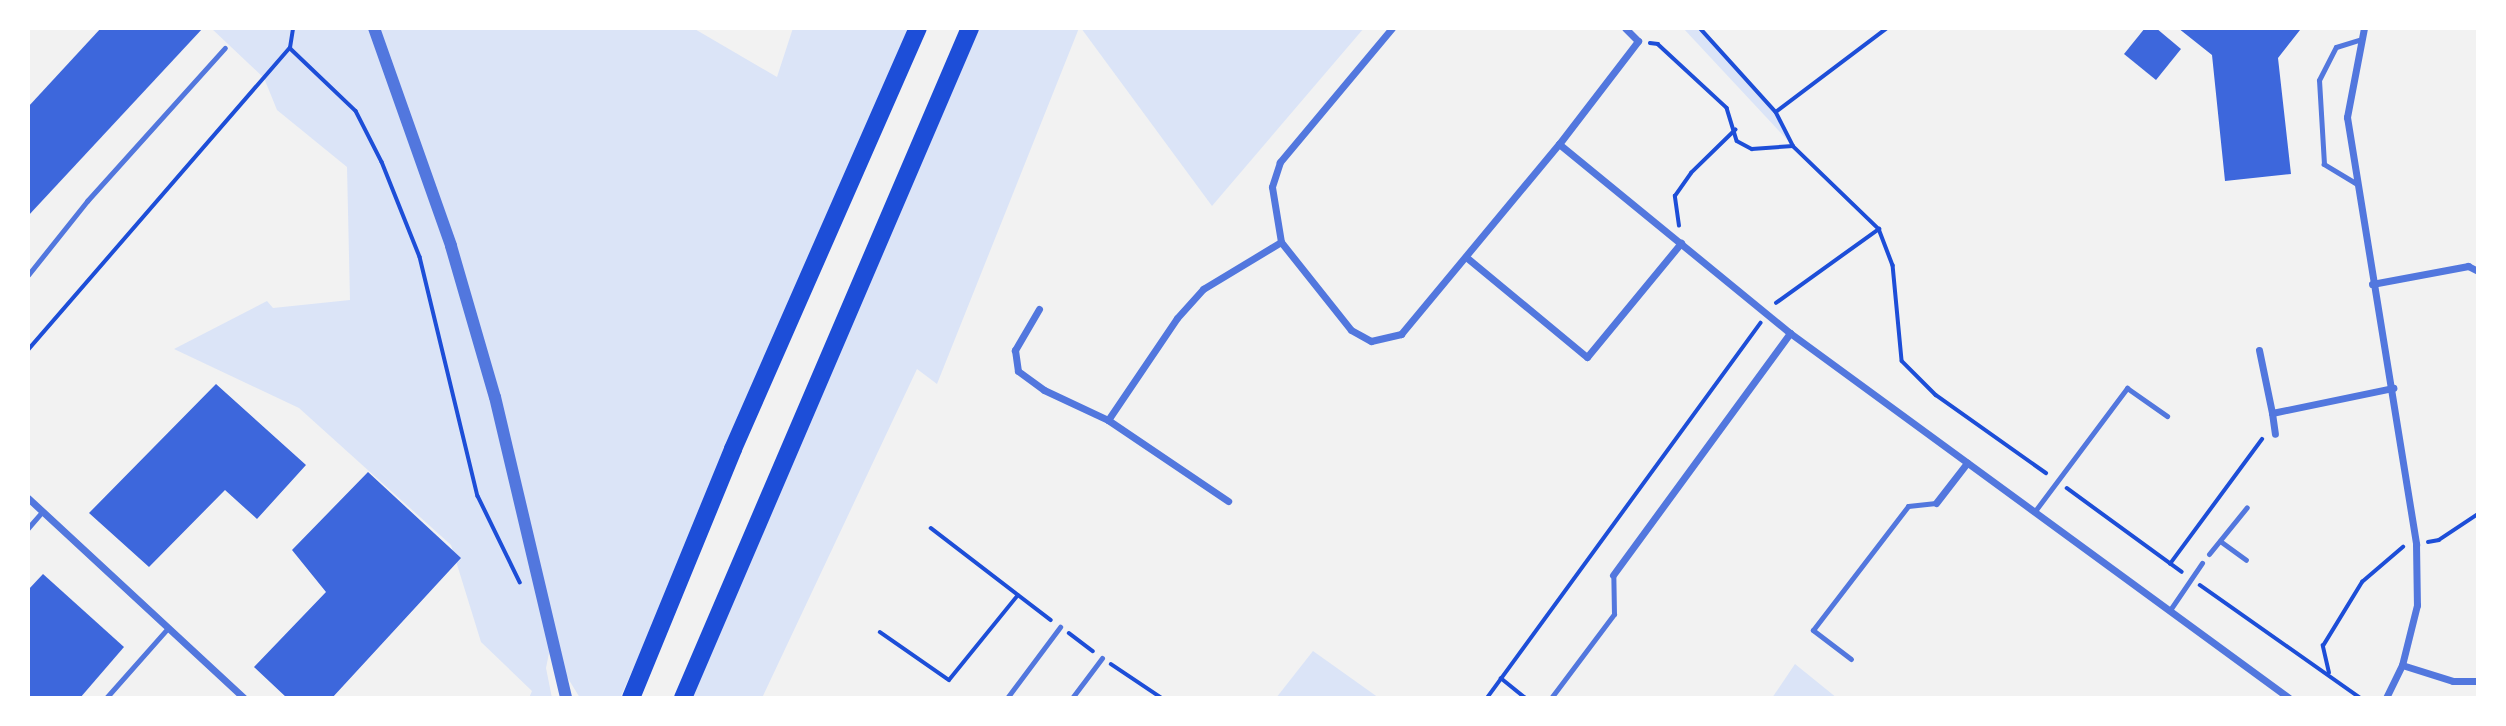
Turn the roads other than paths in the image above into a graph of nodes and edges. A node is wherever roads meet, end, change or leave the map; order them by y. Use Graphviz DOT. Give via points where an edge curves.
graph roads {
  1 [pos="374,28"];
  2 [pos="918,28"];
  3 [pos="970,28"];
  4 [pos="1392,28"];
  5 [pos="1625,28"];
  6 [pos="2364,28"];
  7 [pos="2358,40"];
  8 [pos="225,48"];
  9 [pos="1559,144"];
  10 [pos="2357,184"];
  11 [pos="1280,242"];
  12 [pos="1681,243"];
  13 [pos="1466,257"];
  14 [pos="2478,271"];
  15 [pos="28,275"];
  16 [pos="2372,284"];
  17 [pos="1039,309"];
  18 [pos="1790,333"];
  19 [pos="2259,350"];
  20 [pos="2393,388"];
  21 [pos="2272,413"];
  22 [pos="2167,416"];
  23 [pos="1108,420"];
  24 [pos="2275,434"];
  25 [pos="1967,463"];
  26 [pos="28,498"];
  27 [pos="1228,501"];
  28 [pos="1936,503"];
  29 [pos="2247,507"];
  30 [pos="2035,511"];
  31 [pos="43,512"];
  32 [pos="28,528"];
  33 [pos="2220,541"];
  34 [pos="2209,554"];
  35 [pos="2246,560"];
  36 [pos="2202,563"];
  37 [pos="1613,575"];
  38 [pos="2170,611"];
  39 [pos="1060,627"];
  40 [pos="168,628"];
  41 [pos="1102,658"];
  42 [pos="1851,659"];
  43 [pos="2402,665"];
  44 [pos="2478,681"];
  45 [pos="106,698"];
  46 [pos="244,698"];
  47 [pos="566,698"];
  48 [pos="631,698"];
  49 [pos="683,698"];
  50 [pos="1007,698"];
  51 [pos="1072,698"];
  52 [pos="1551,698"];
  53 [pos="2288,698"];
  54 [pos="2386,698"];
  1 -- 47 [label="street" via="454,259 495,397"];
  2 -- 48 [label="highway" via="733,449"];
  3 -- 49 [label="highway"];
  4 -- 11 [label="street" via="1280,162 1272,187"];
  5 -- 9 [label="street" via="1638,41"];
  6 -- 7 [label="street"];
  7 -- 10 [label="street" via="2347,117"];
  7 -- 10 [label="lane" via="2336,47 2319,80 2324,164"];
  8 -- 15 [label="lane" via="87,201"];
  9 -- 12 [label="street"];
  9 -- 13 [label="street"];
  10 -- 16 [label="street"];
  11 -- 13 [label="street" via="1351,330 1371,341 1401,334"];
  11 -- 23 [label="street" via="1203,289 1177,318"];
  12 -- 13 [label="street" via="1587,357"];
  12 -- 18 [label="street"];
  14 -- 16 [label="street" via="2468,266"];
  16 -- 20 [label="street"];
  17 -- 23 [label="street" via="1015,350 1018,371 1044,390"];
  18 -- 25 [label="street"];
  18 -- 37 [label="street"];
  19 -- 21 [label="street"];
  20 -- 21 [label="street"];
  20 -- 43 [label="street" via="2416,544 2417,605"];
  21 -- 24 [label="street"];
  22 -- 30 [label="lane" via="2126,387"];
  23 -- 27 [label="street"];
  25 -- 28 [label="street"];
  25 -- 30 [label="street"];
  26 -- 31 [label="street"];
  28 -- 42 [label="lane" via="1908,506 1812,630"];
  29 -- 33 [label="lane"];
  30 -- 38 [label="street"];
  31 -- 32 [label="lane"];
  31 -- 40 [label="street"];
  33 -- 34 [label="lane"];
  33 -- 35 [label="lane"];
  36 -- 38 [label="lane"];
  37 -- 52 [label="lane" via="1614,614"];
  38 -- 53 [label="street"];
  39 -- 50 [label="lane"];
  40 -- 45 [label="lane"];
  40 -- 46 [label="street"];
  41 -- 51 [label="lane"];
  43 -- 44 [label="street" via="2453,681"];
  43 -- 54 [label="street"];
}
